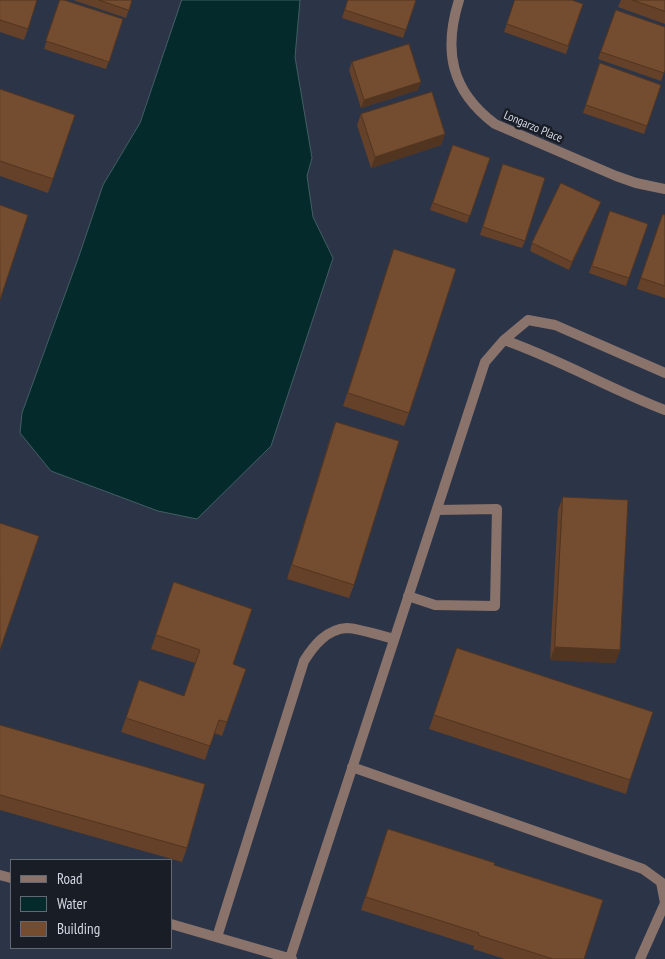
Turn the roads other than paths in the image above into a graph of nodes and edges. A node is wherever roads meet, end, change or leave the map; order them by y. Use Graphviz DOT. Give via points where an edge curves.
graph roads {
  1 [pos="459,0"];
  2 [pos="665,189"];
  3 [pos="504,340"];
  4 [pos="665,373"];
  5 [pos="665,410"];
  6 [pos="436,510"];
  7 [pos="408,596"];
  8 [pos="394,639"];
  9 [pos="352,767"];
  10 [pos="172,924"];
  11 [pos="217,937"];
  12 [pos="291,959"];
  13 [pos="640,959"];
  1 -- 2 [label="street, Longarzo Place" via="450,50 459,84 480,113 495,124 616,176"];
  3 -- 4 [label="street" via="528,320 556,325"];
  3 -- 5 [label="street" via="536,351"];
  3 -- 6 [label="street" via="485,362"];
  6 -- 7 [label="street"];
  6 -- 7 [label="street" via="497,508 495,606 435,605"];
  7 -- 8 [label="street"];
  8 -- 9 [label="street"];
  8 -- 11 [label="street" via="347,628 329,633 314,645 304,661"];
  9 -- 12 [label="street"];
  9 -- 13 [label="street" via="643,869 662,882 665,903"];
  10 -- 11 [label="street"];
  11 -- 12 [label="street"];
}
